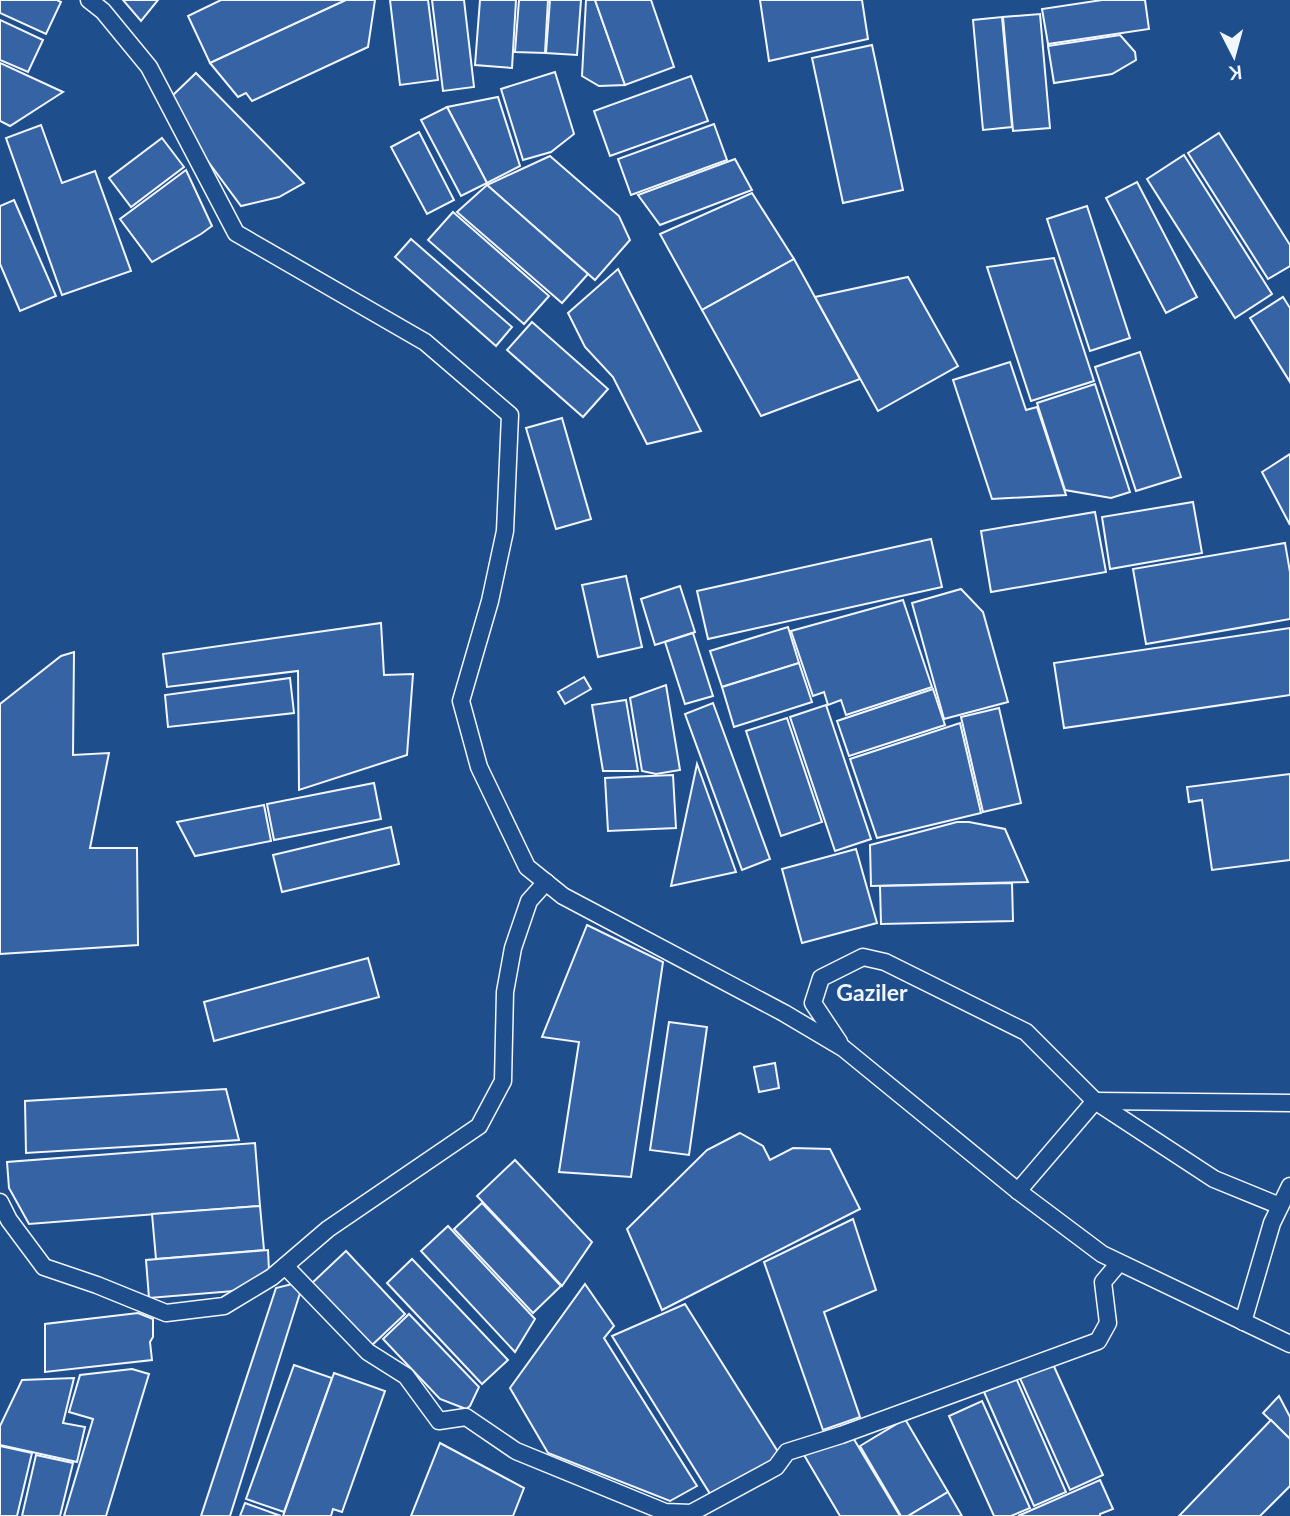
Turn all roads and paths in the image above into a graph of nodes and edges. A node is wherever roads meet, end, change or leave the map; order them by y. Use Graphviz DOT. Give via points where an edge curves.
graph roads {
  1 [pos="89,0"];
  2 [pos="546,882"];
  3 [pos="843,1048"];
  4 [pos="1095,1101"];
  5 [pos="1290,1103"];
  6 [pos="1290,1186"];
  7 [pos="1018,1191"];
  8 [pos="0,1202"];
  9 [pos="1280,1206"];
  10 [pos="1119,1263"];
  11 [pos="285,1266"];
  12 [pos="1243,1322"];
  13 [pos="1290,1344"];
  1 -- 2 [label="street" via="149,67 236,233 425,342 510,415 505,531 461,701 479,767 527,867"];
  2 -- 3 [label="street" via="563,896"];
  2 -- 11 [label="street" via="529,901 513,948 505,992 503,1081 479,1126 328,1229"];
  3 -- 4 [label="street" via="813,1003 821,978 863,957 885,962 1026,1032"];
  3 -- 7 [label="street"];
  4 -- 5 [label="street"];
  4 -- 7 [label="street"];
  4 -- 9 [label="street" via="1214,1179"];
  6 -- 9 [label="street"];
  7 -- 10 [label="street"];
  8 -- 11 [label="street" via="44,1266 166,1313 224,1306"];
  9 -- 12 [label="street"];
  10 -- 11 [label="street" via="1103,1282 1108,1323 1098,1341 787,1452 776,1467 691,1513 665,1512 516,1451 466,1417 439,1421 406,1376 368,1352"];
  10 -- 12 [label="street"];
  12 -- 13 [label="street"];
}
